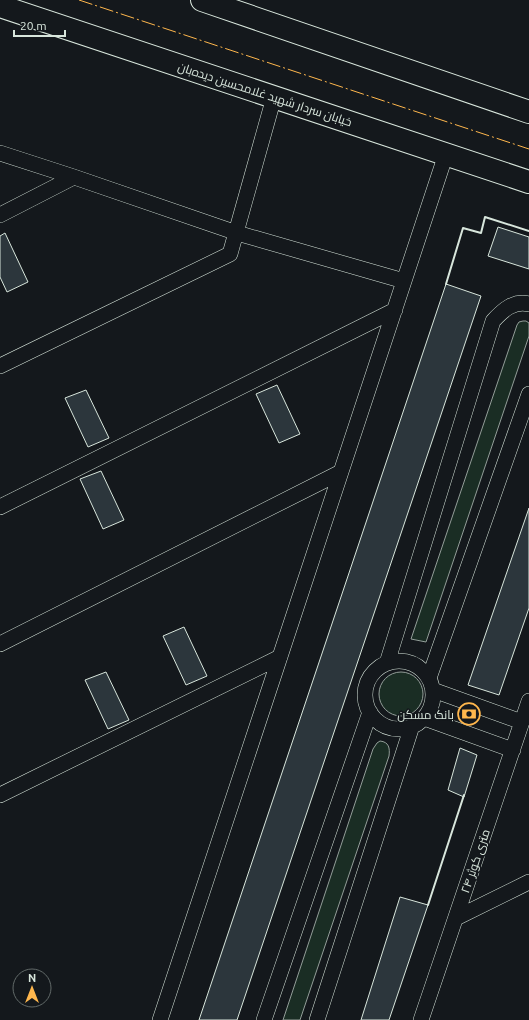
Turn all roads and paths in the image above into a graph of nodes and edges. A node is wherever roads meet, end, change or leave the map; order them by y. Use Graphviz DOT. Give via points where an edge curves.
graph roads {
  1 [pos="202,0"];
  2 [pos="0,6"];
  3 [pos="274,97"];
  4 [pos="529,112"];
  5 [pos="0,153"];
  6 [pos="446,154"];
  7 [pos="74,177"];
  8 [pos="529,182"];
  9 [pos="0,215"];
  10 [pos="237,233"];
  11 [pos="404,281"];
  12 [pos="529,304"];
  13 [pos="395,310"];
  14 [pos="0,366"];
  15 [pos="529,394"];
  16 [pos="341,472"];
  17 [pos="0,507"];
  18 [pos="0,644"];
  19 [pos="280,657"];
  20 [pos="387,664"];
  21 [pos="431,684"];
  22 [pos="529,701"];
  23 [pos="370,712"];
  24 [pos="418,722"];
  25 [pos="523,726"];
  26 [pos="513,750"];
  27 [pos="0,795"];
  28 [pos="529,882"];
  29 [pos="456,918"];
  30 [pos="160,1020"];
  31 [pos="264,1020"];
  32 [pos="317,1020"];
  33 [pos="421,1020"];
  1 -- 4 [label="main road"];
  2 -- 3 [label="main road, خیابان سردار شهید غلامحسین دیده‌بان"];
  3 -- 6 [label="main road, خیابان سردار شهید غلامحسین دیده‌بان"];
  3 -- 10 [label="street"];
  5 -- 7 [label="street"];
  6 -- 8 [label="main road, خیابان سردار شهید غلامحسین دیده‌بان"];
  6 -- 11 [label="street"];
  7 -- 9 [label="street"];
  7 -- 10 [label="street"];
  10 -- 11 [label="street"];
  10 -- 14 [label="street" via="230,254"];
  11 -- 13 [label="street"];
  12 -- 20 [label="street" via="522,302 506,308 494,321"];
  13 -- 16 [label="street"];
  13 -- 17 [label="street"];
  15 -- 21 [label="street"];
  16 -- 18 [label="street"];
  16 -- 19 [label="street"];
  19 -- 27 [label="street"];
  19 -- 30 [label="street"];
  20 -- 21 [label="street" via="396,661 410,663 423,670"];
  20 -- 23 [label="street" via="375,672 367,684 366,703"];
  21 -- 24 [label="street" via="431,706"];
  21 -- 25 [label="street"];
  22 -- 25 [label="street, ۲۴ متری کوثر"];
  23 -- 24 [label="street" via="384,725 393,728 403,728"];
  23 -- 31 [label="street"];
  24 -- 26 [label="street"];
  24 -- 32 [label="street"];
  25 -- 26 [label="street, ۲۴ متری کوثر"];
  26 -- 29 [label="street, ۲۴ متری کوثر"];
  28 -- 29 [label="street"];
  29 -- 33 [label="street, ۲۴ متری کوثر"];
}
